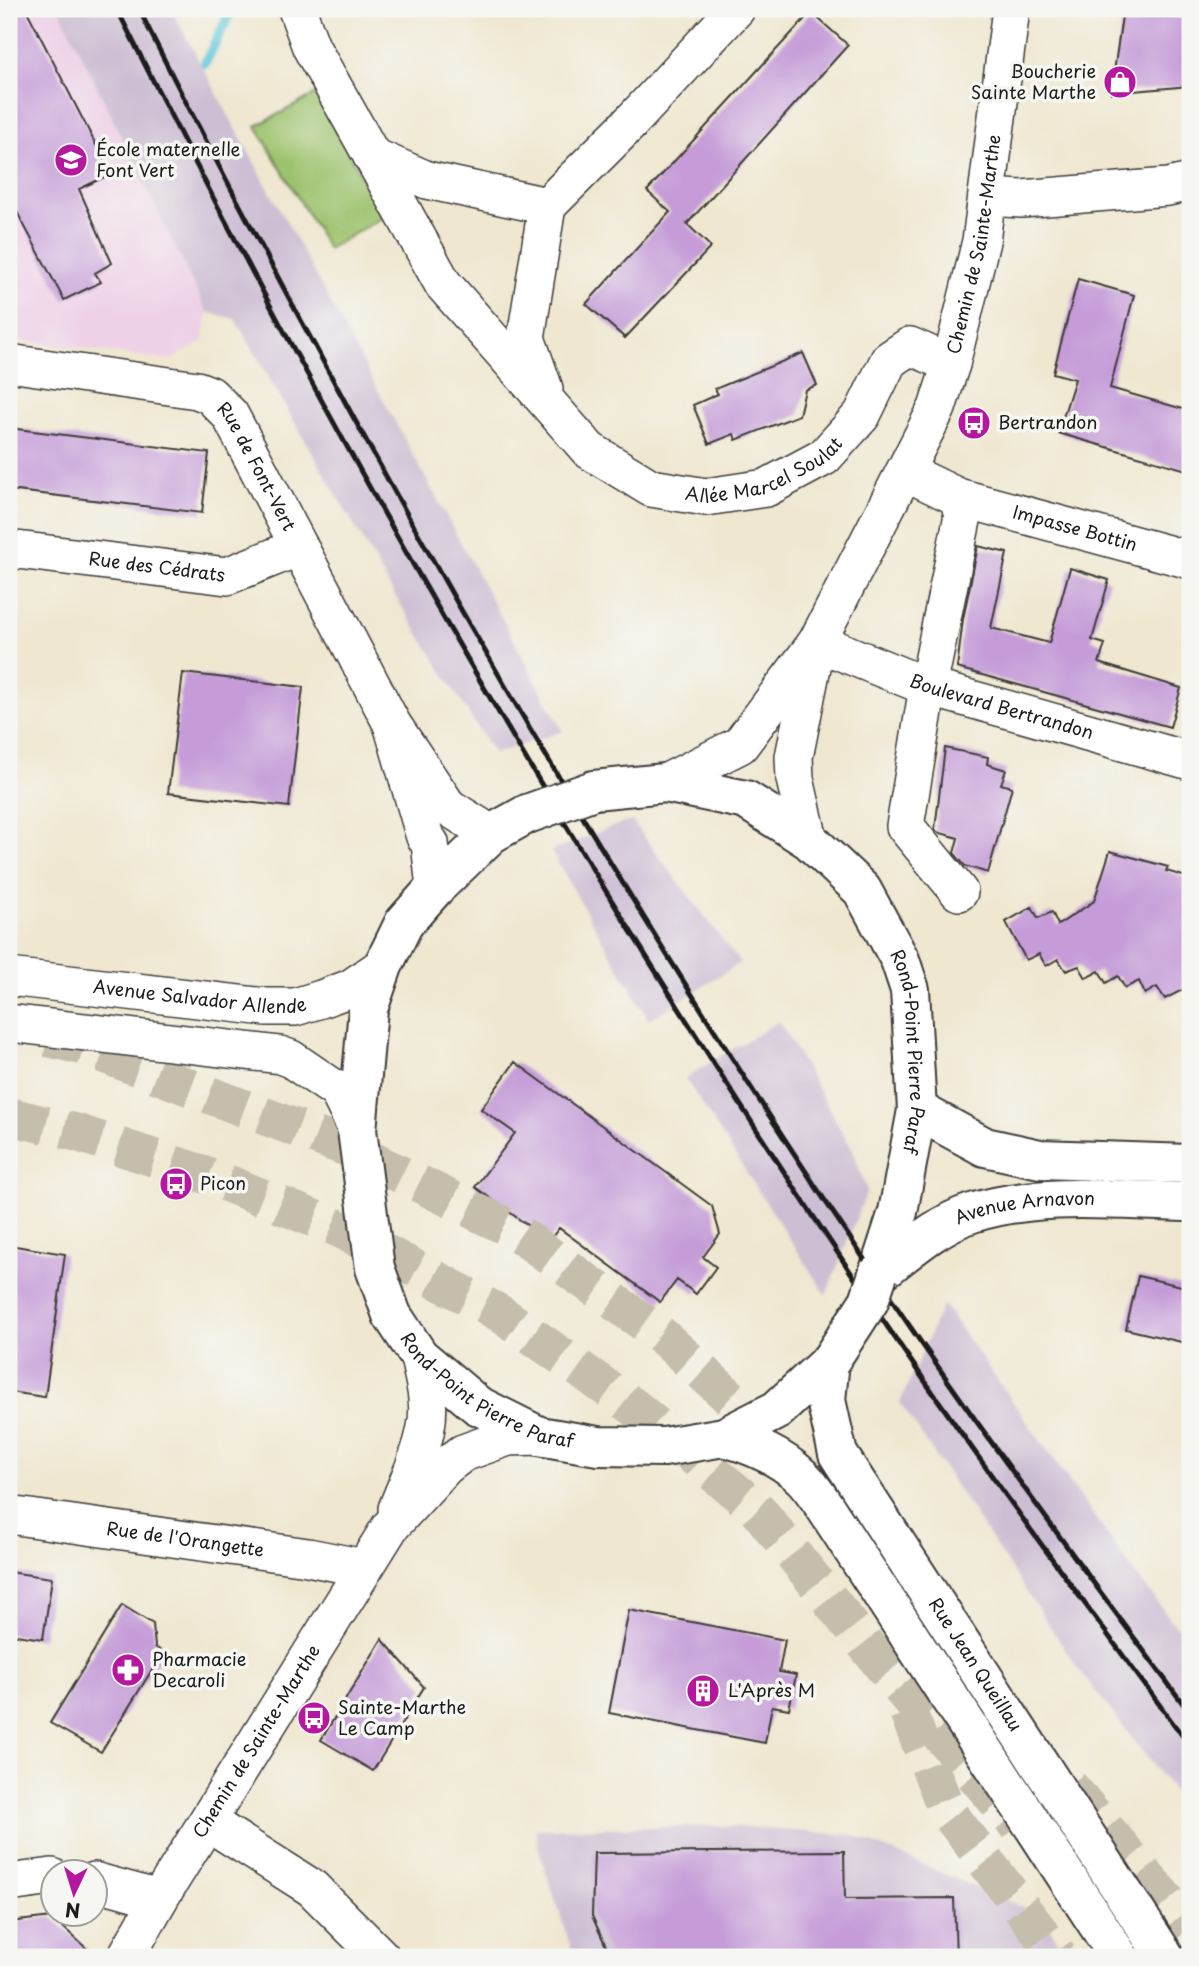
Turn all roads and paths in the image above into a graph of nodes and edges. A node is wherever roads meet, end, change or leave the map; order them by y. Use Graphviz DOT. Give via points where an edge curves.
graph roads {
  1 [pos="297,9"];
  2 [pos="736,9"];
  3 [pos="1011,9"];
  4 [pos="372,156"];
  5 [pos="1190,182"];
  6 [pos="987,197"];
  7 [pos="547,206"];
  8 [pos="9,363"];
  9 [pos="951,364"];
  10 [pos="550,406"];
  11 [pos="906,472"];
  12 [pos="958,496"];
  13 [pos="299,547"];
  14 [pos="9,549"];
  15 [pos="1190,560"];
  16 [pos="817,642"];
  17 [pos="928,687"];
  18 [pos="392,723"];
  19 [pos="1190,761"];
  20 [pos="665,783"];
  21 [pos="491,834"];
  22 [pos="809,840"];
  23 [pos="435,888"];
  24 [pos="959,892"];
  25 [pos="383,966"];
  26 [pos="9,977"];
  27 [pos="9,1023"];
  28 [pos="917,1110"];
  29 [pos="357,1130"];
  30 [pos="1190,1164"];
  31 [pos="1190,1202"];
  32 [pos="878,1274"];
  33 [pos="419,1356"];
  34 [pos="830,1360"];
  35 [pos="538,1436"];
  36 [pos="724,1437"];
  37 [pos="9,1515"];
  38 [pos="390,1527"];
  39 [pos="364,1568"];
  40 [pos="208,1822"];
  41 [pos="38,1879"];
  42 [pos="9,1883"];
  43 [pos="108,1885"];
  44 [pos="159,1899"];
  45 [pos="126,1957"];
  46 [pos="381,1957"];
  47 [pos="1119,1957"];
  48 [pos="1165,1957"];
  1 -- 4 [label="street, Allée Marcel Soulat" via="310,47"];
  2 -- 7 [label="street"];
  3 -- 6 [label="street, Chemin de Sainte-Marthe"];
  4 -- 7 [label="street" via="427,180"];
  4 -- 10 [label="street, Allée Marcel Soulat" via="443,284"];
  5 -- 6 [label="street" via="1022,199"];
  6 -- 9 [label="street, Chemin de Sainte-Marthe" via="982,241"];
  7 -- 10 [label="street, Allée Marcel Soulat" via="526,338"];
  8 -- 13 [label="street, Rue de Font-Vert" via="180,386 211,396 230,415"];
  9 -- 10 [label="street, Allée Marcel Soulat" via="911,346 888,360 862,415 824,457 766,488 706,497 651,488 589,450"];
  9 -- 11 [label="street, Chemin de Sainte-Marthe" via="937,408"];
  11 -- 12 [label="street"];
  11 -- 16 [label="street, Chemin de Sainte-Marthe"];
  12 -- 15 [label="street, Impasse Bottin"];
  12 -- 17 [label="street" via="963,515"];
  13 -- 14 [label="street, Rue des Cédrats" via="227,576"];
  13 -- 18 [label="street, Rue de Font-Vert"];
  16 -- 17 [label="street, Boulevard Bertrandon"];
  16 -- 20 [label="street, Chemin de Sainte-Marthe" via="740,746"];
  16 -- 22 [label="street, Chemin de Sainte-Marthe" via="794,757"];
  17 -- 19 [label="street, Boulevard Bertrandon"];
  17 -- 24 [label="street" via="905,826"];
  18 -- 21 [label="street, Rue de Font-Vert" via="449,807"];
  18 -- 23 [label="street, Rue de Font-Vert" via="430,843"];
  20 -- 21 [label="main road, Rond-Point Pierre Paraf, bridge" via="594,790 527,814"];
  20 -- 22 [label="main road, Rond-Point Pierre Paraf" via="746,800"];
  21 -- 23 [label="main road, Rond-Point Pierre Paraf"];
  22 -- 28 [label="main road, Rond-Point Pierre Paraf" via="862,890 900,960 910,990"];
  23 -- 25 [label="main road, Rond-Point Pierre Paraf" via="404,923"];
  25 -- 26 [label="street, Avenue Salvador Allende" via="351,988 295,1007"];
  25 -- 29 [label="main road, Rond-Point Pierre Paraf" via="368,1009"];
  27 -- 29 [label="street" via="280,1055 338,1091"];
  28 -- 30 [label="main road" via="985,1147 1040,1159"];
  28 -- 32 [label="main road, Rond-Point Pierre Paraf" via="898,1212"];
  29 -- 33 [label="main road, Rond-Point Pierre Paraf" via="375,1268 392,1315"];
  31 -- 32 [label="main road, Avenue Arnavon" via="1026,1200 971,1213 938,1229"];
  32 -- 34 [label="main road, Rond-Point Pierre Paraf, bridge" via="869,1301"];
  33 -- 35 [label="main road, Rond-Point Pierre Paraf" via="477,1405"];
  33 -- 38 [label="street, Chemin de Sainte-Marthe" via="428,1401 426,1426"];
  34 -- 36 [label="main road, Rond-Point Pierre Paraf" via="777,1410"];
  34 -- 48 [label="main road, Rue Jean Queillau" via="826,1401 838,1454"];
  35 -- 36 [label="main road, Rond-Point Pierre Paraf" via="598,1446 664,1447"];
  35 -- 38 [label="street, Chemin de Sainte-Marthe" via="508,1437 463,1453"];
  36 -- 47 [label="main road" via="754,1446 803,1478"];
  37 -- 39 [label="street, Rue de l'Orangette"];
  38 -- 39 [label="street, Chemin de Sainte-Marthe"];
  39 -- 40 [label="street, Chemin de Sainte-Marthe"];
  40 -- 44 [label="street, Chemin de Sainte-Marthe"];
  40 -- 46 [label="street" via="312,1888"];
  41 -- 42 [label="street"];
  43 -- 44 [label="street"];
  44 -- 45 [label="street, Chemin de Sainte-Marthe"];
}
